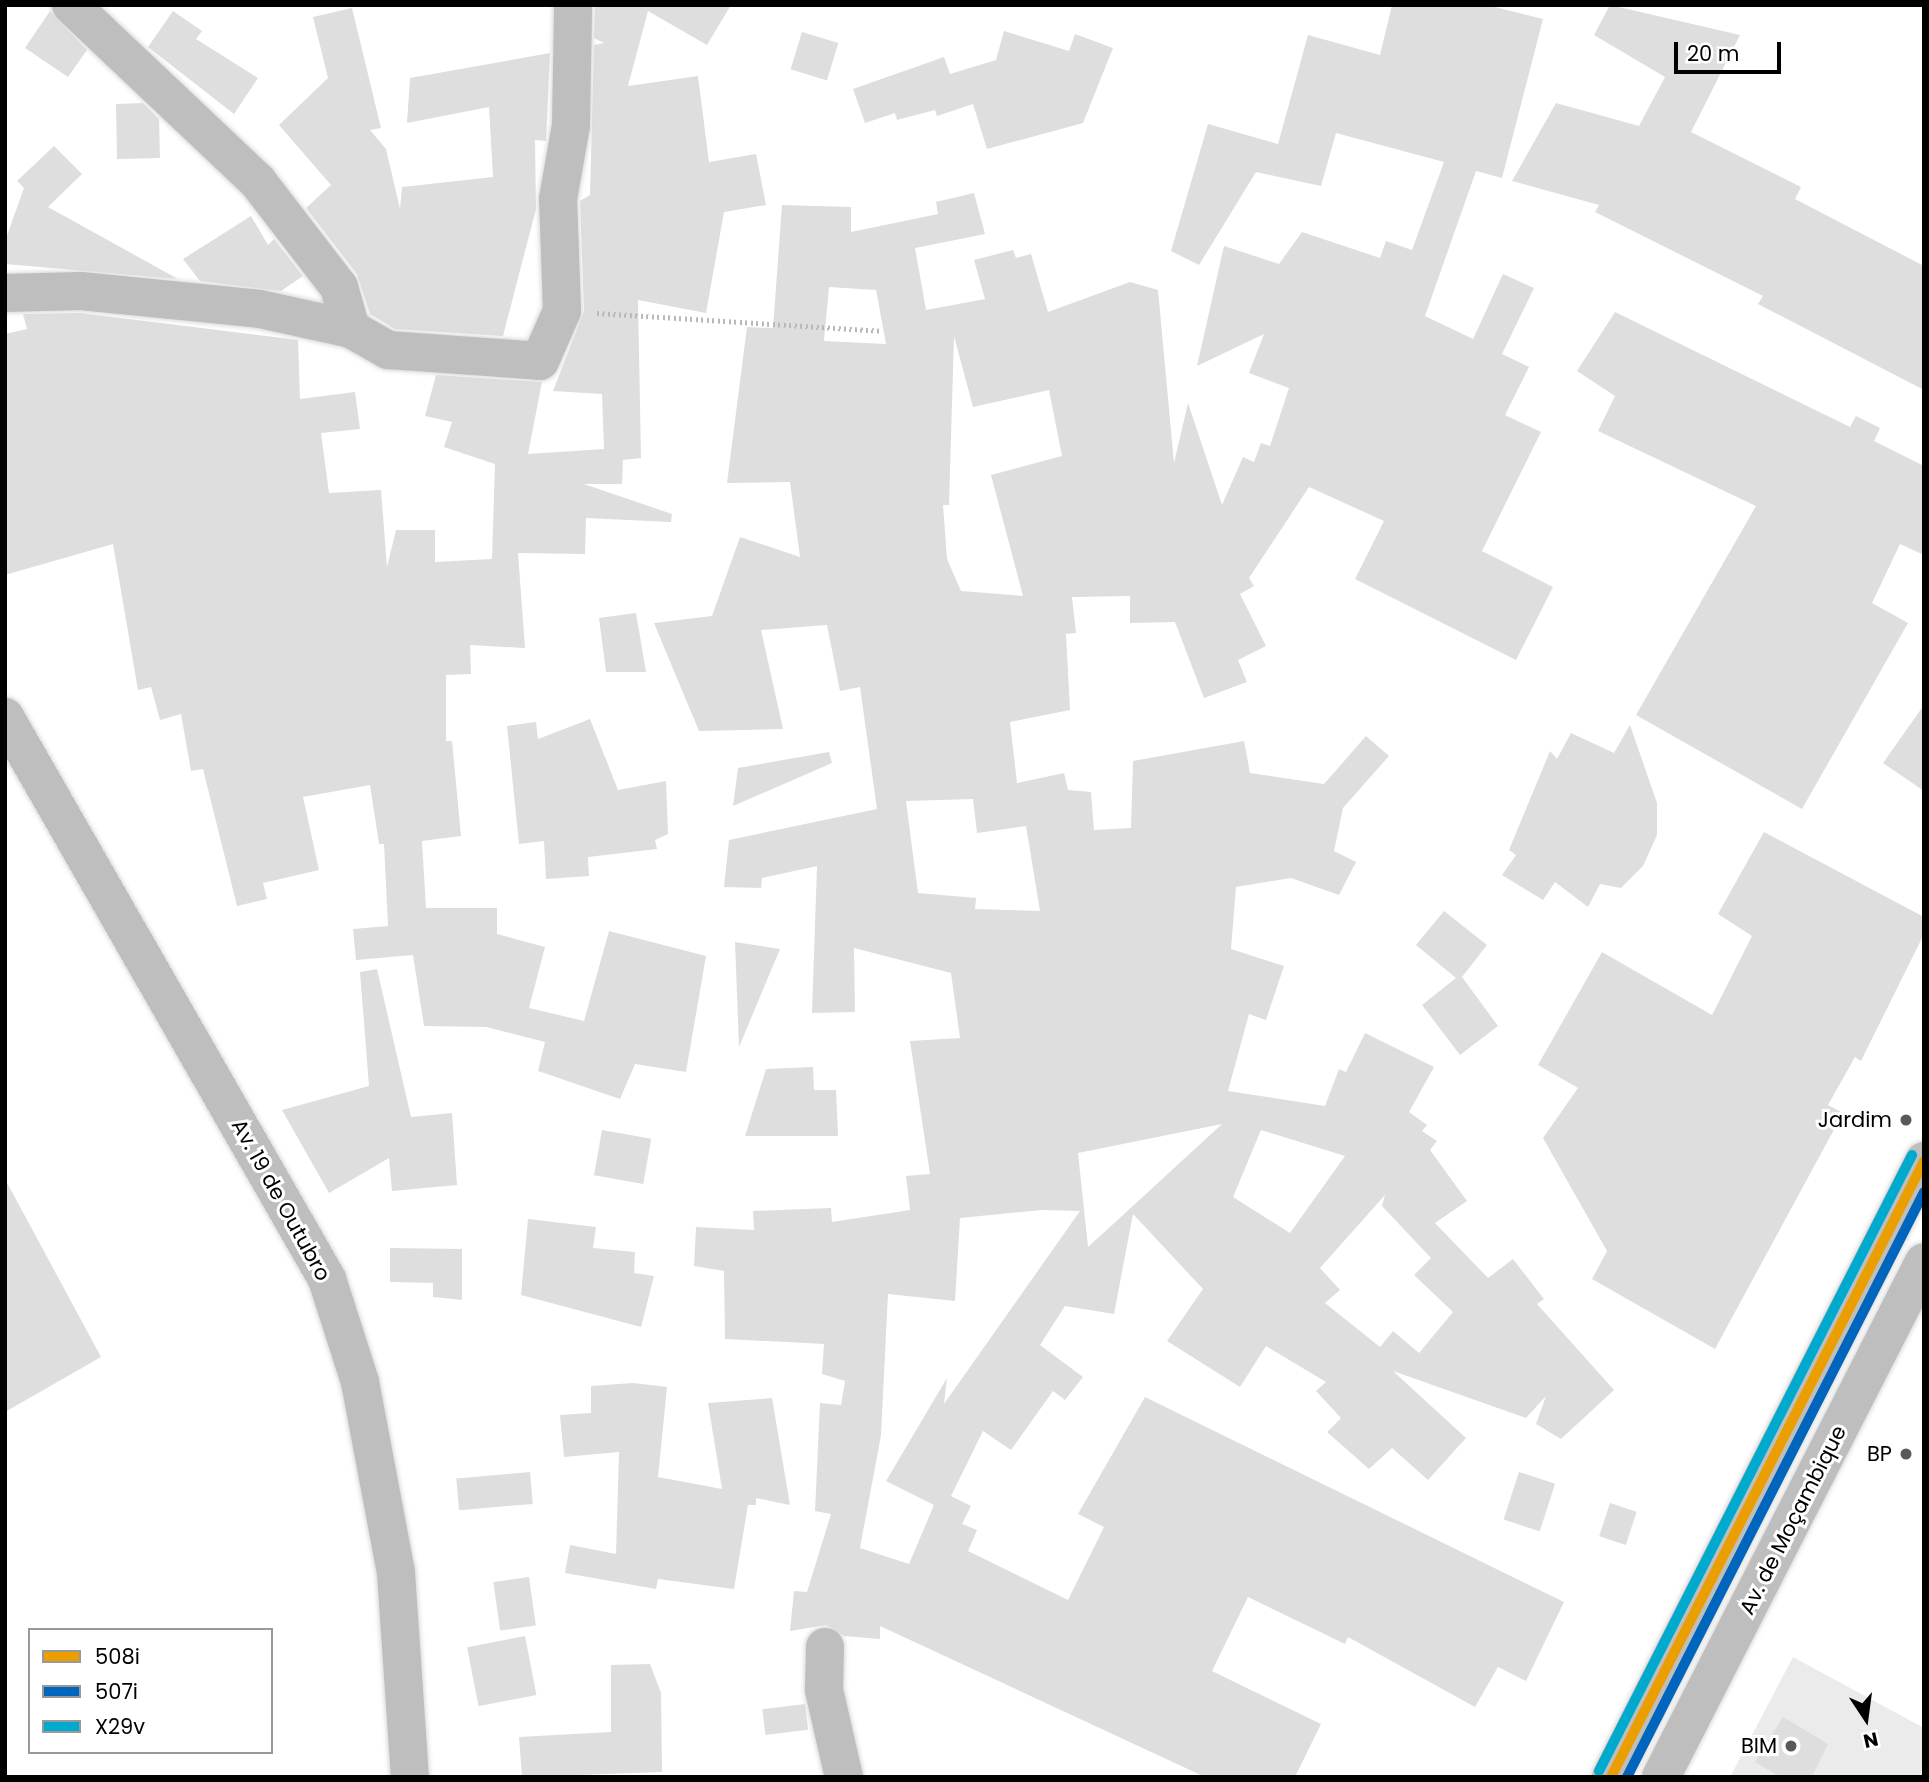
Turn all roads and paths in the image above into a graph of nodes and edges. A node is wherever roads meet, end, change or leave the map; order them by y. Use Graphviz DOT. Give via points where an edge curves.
graph roads {
  1 [pos="71,5"];
  2 [pos="573,5"];
  3 [pos="5,293"];
  4 [pos="562,312"];
  5 [pos="351,329"];
  6 [pos="880,331"];
  7 [pos="5,717"];
  8 [pos="1924,1161"];
  9 [pos="1924,1262"];
  10 [pos="825,1647"];
  11 [pos="410,1777"];
  12 [pos="844,1777"];
  13 [pos="1611,1777"];
  14 [pos="1661,1777"];
  1 -- 5 [label="main road" via="258,182 339,287"];
  2 -- 4 [label="main road" via="571,125 558,200"];
  3 -- 5 [label="main road" via="81,291 260,309"];
  4 -- 5 [label="main road" via="550,350 534,362 388,350"];
  4 -- 6 [label="path"];
  7 -- 11 [label="main road, Av. 19 de Outubro" via="327,1279 360,1382 396,1573"];
  8 -- 13 [label="main road"];
  9 -- 14 [label="main road, Av. de Moçambique"];
  10 -- 12 [label="main road" via="824,1690"];
}
